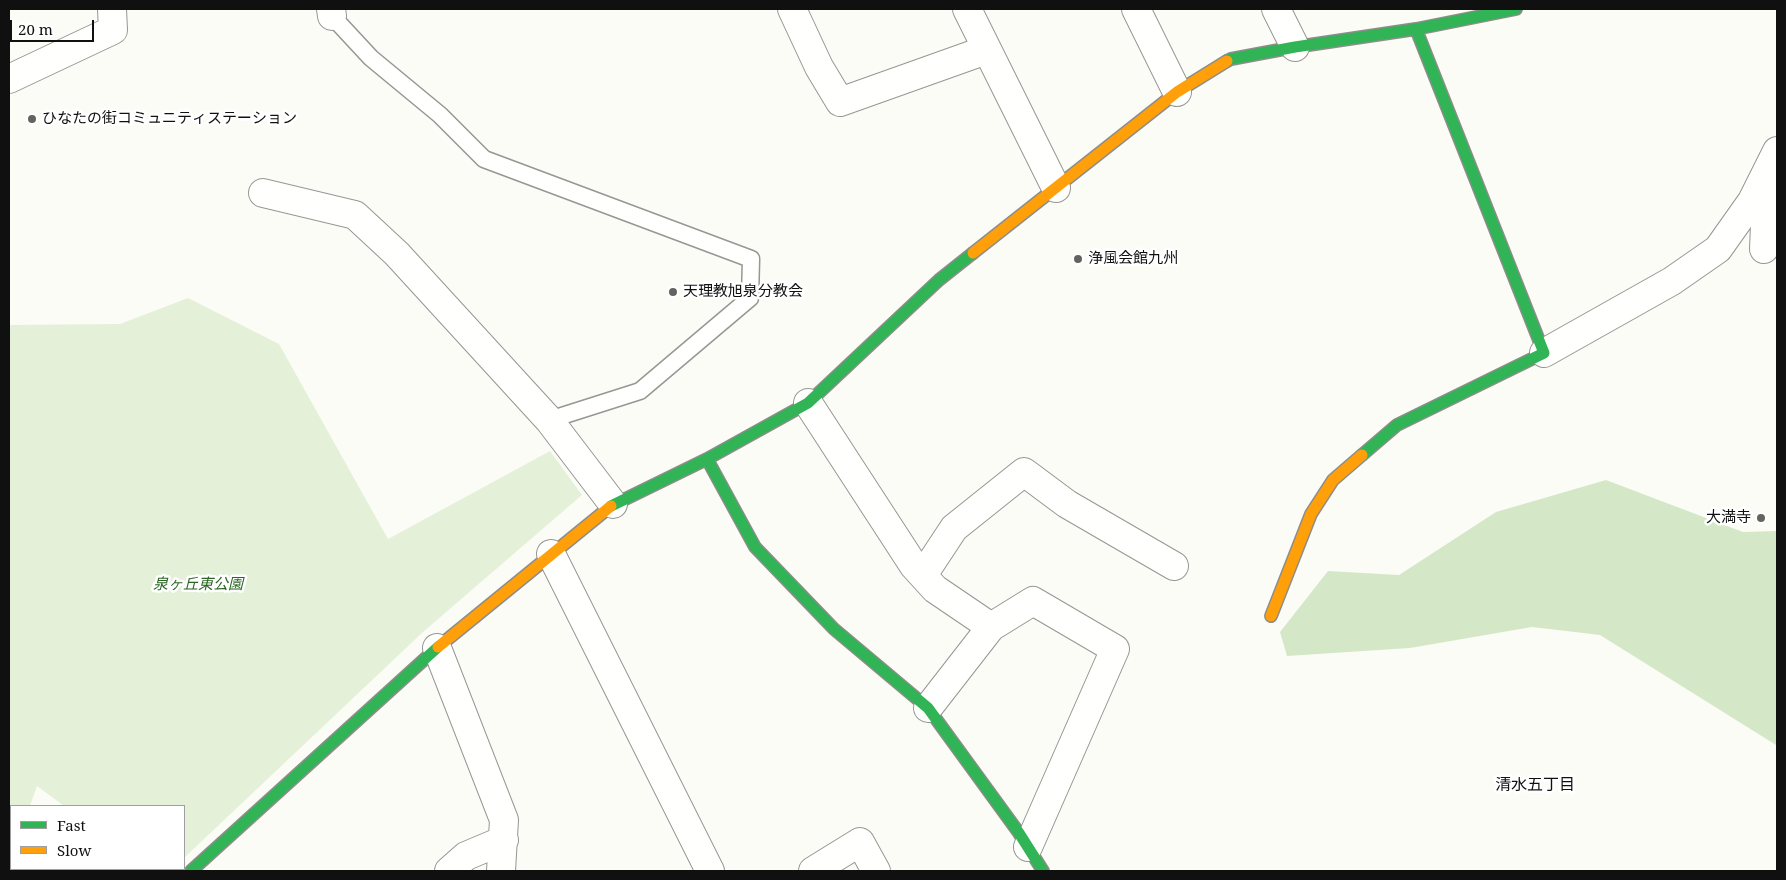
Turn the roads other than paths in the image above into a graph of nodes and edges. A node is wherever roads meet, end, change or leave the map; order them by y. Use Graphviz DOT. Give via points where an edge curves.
graph roads {
  1 [pos="112,9"];
  2 [pos="792,9"];
  3 [pos="967,9"];
  4 [pos="1136,9"];
  5 [pos="1276,9"];
  6 [pos="1516,9"];
  7 [pos="332,13"];
  8 [pos="1416,29"];
  9 [pos="1295,47"];
  10 [pos="986,50"];
  11 [pos="9,79"];
  12 [pos="1177,92"];
  13 [pos="1773,160"];
  14 [pos="1056,188"];
  15 [pos="264,194"];
  16 [pos="1764,249"];
  17 [pos="1544,353"];
  18 [pos="808,403"];
  19 [pos="549,420"];
  20 [pos="707,459"];
  21 [pos="613,504"];
  22 [pos="551,554"];
  23 [pos="1174,566"];
  24 [pos="923,575"];
  25 [pos="1272,616"];
  26 [pos="992,627"];
  27 [pos="436,648"];
  28 [pos="928,708"];
  29 [pos="504,840"];
  30 [pos="1028,847"];
  31 [pos="191,871"];
  32 [pos="449,871"];
  33 [pos="501,871"];
  34 [pos="710,871"];
  35 [pos="813,871"];
  36 [pos="876,871"];
  37 [pos="1043,871"];
  1 -- 11 [label="street" via="113,30"];
  2 -- 10 [label="street" via="819,67 840,102"];
  3 -- 10 [label="street"];
  4 -- 12 [label="street"];
  5 -- 9 [label="street"];
  6 -- 8 [label="street"];
  7 -- 19 [label="lane" via="371,58 440,115 484,159 751,259 750,298 640,391"];
  8 -- 9 [label="street"];
  8 -- 17 [label="street"];
  9 -- 12 [label="street" via="1231,59"];
  10 -- 14 [label="street"];
  12 -- 14 [label="street"];
  13 -- 16 [label="street"];
  13 -- 17 [label="street" via="1752,201 1718,249 1672,281"];
  14 -- 18 [label="street" via="939,280"];
  15 -- 19 [label="street" via="355,215 397,254"];
  17 -- 25 [label="street" via="1397,425 1333,480 1311,514"];
  18 -- 20 [label="street"];
  18 -- 24 [label="street"];
  19 -- 21 [label="street"];
  20 -- 21 [label="street"];
  20 -- 28 [label="street" via="755,547 834,628"];
  21 -- 22 [label="street"];
  22 -- 27 [label="street"];
  22 -- 34 [label="street"];
  23 -- 24 [label="street" via="1068,504 1024,472 954,528"];
  24 -- 26 [label="street" via="935,588"];
  26 -- 28 [label="street"];
  26 -- 30 [label="street" via="1033,601 1115,649"];
  27 -- 29 [label="street" via="504,820"];
  27 -- 31 [label="street"];
  28 -- 30 [label="street"];
  29 -- 32 [label="street" via="466,856"];
  29 -- 33 [label="street"];
  30 -- 37 [label="street"];
  35 -- 36 [label="street" via="860,842"];
}
